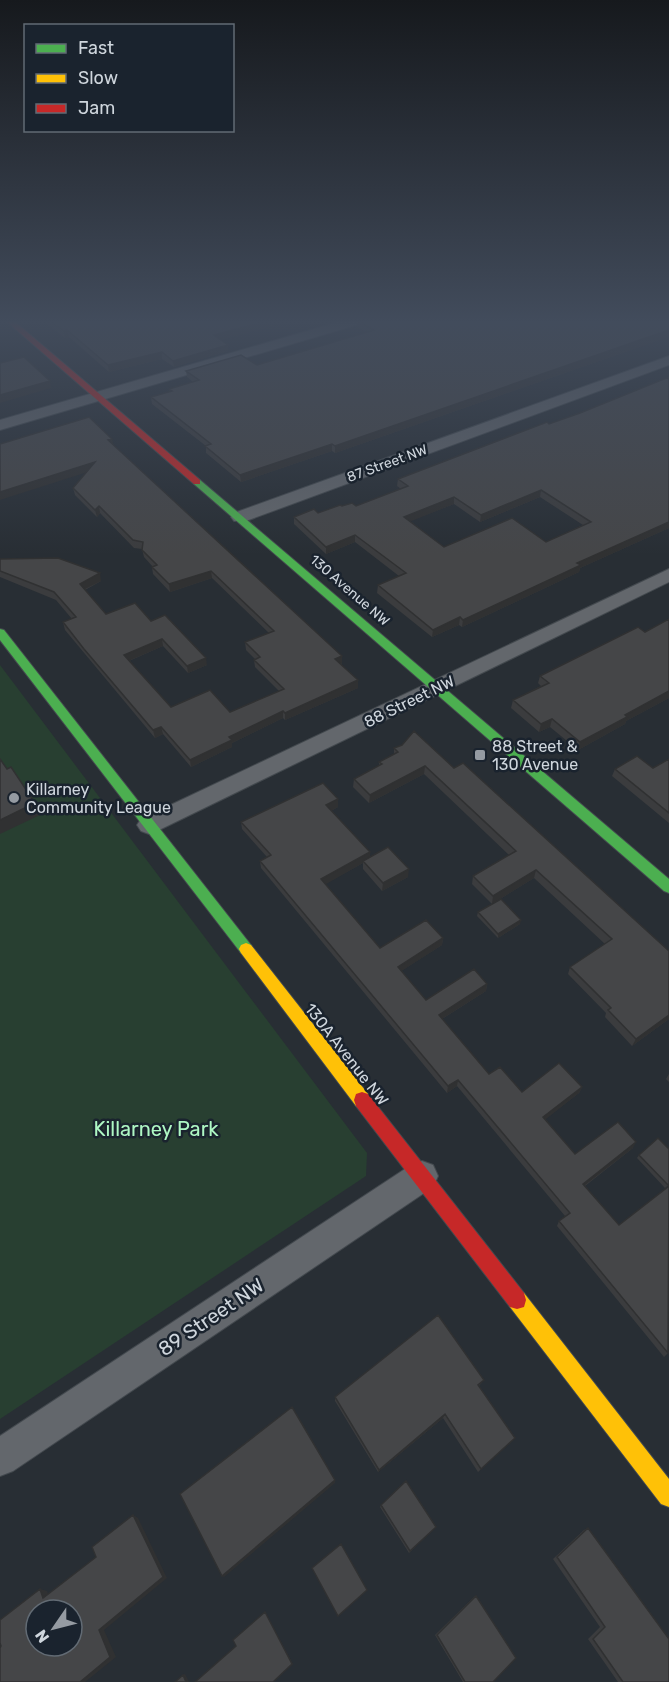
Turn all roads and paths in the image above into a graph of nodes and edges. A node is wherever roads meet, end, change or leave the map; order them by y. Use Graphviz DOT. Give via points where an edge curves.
graph roads {
  1 [pos="90,398"];
  2 [pos="102,398"];
  3 [pos="564,398"];
  4 [pos="0,425"];
  5 [pos="240,517"];
  6 [pos="666,580"];
  7 [pos="0,632"];
  8 [pos="438,687"];
  9 [pos="148,825"];
  10 [pos="669,887"];
  11 [pos="422,1176"];
  12 [pos="0,1458"];
  13 [pos="669,1496"];
  1 -- 4 [label="street"];
  2 -- 5 [label="street, 130 Avenue NW"];
  3 -- 5 [label="street, 87 Street NW"];
  5 -- 8 [label="street, 130 Avenue NW"];
  6 -- 8 [label="street, 88 Street NW"];
  7 -- 9 [label="street, 130A Avenue NW"];
  8 -- 9 [label="street, 88 Street NW"];
  8 -- 10 [label="street, 130 Avenue NW"];
  9 -- 11 [label="street, 130A Avenue NW"];
  11 -- 12 [label="street, 89 Street NW"];
  11 -- 13 [label="street, 130A Avenue NW"];
}
